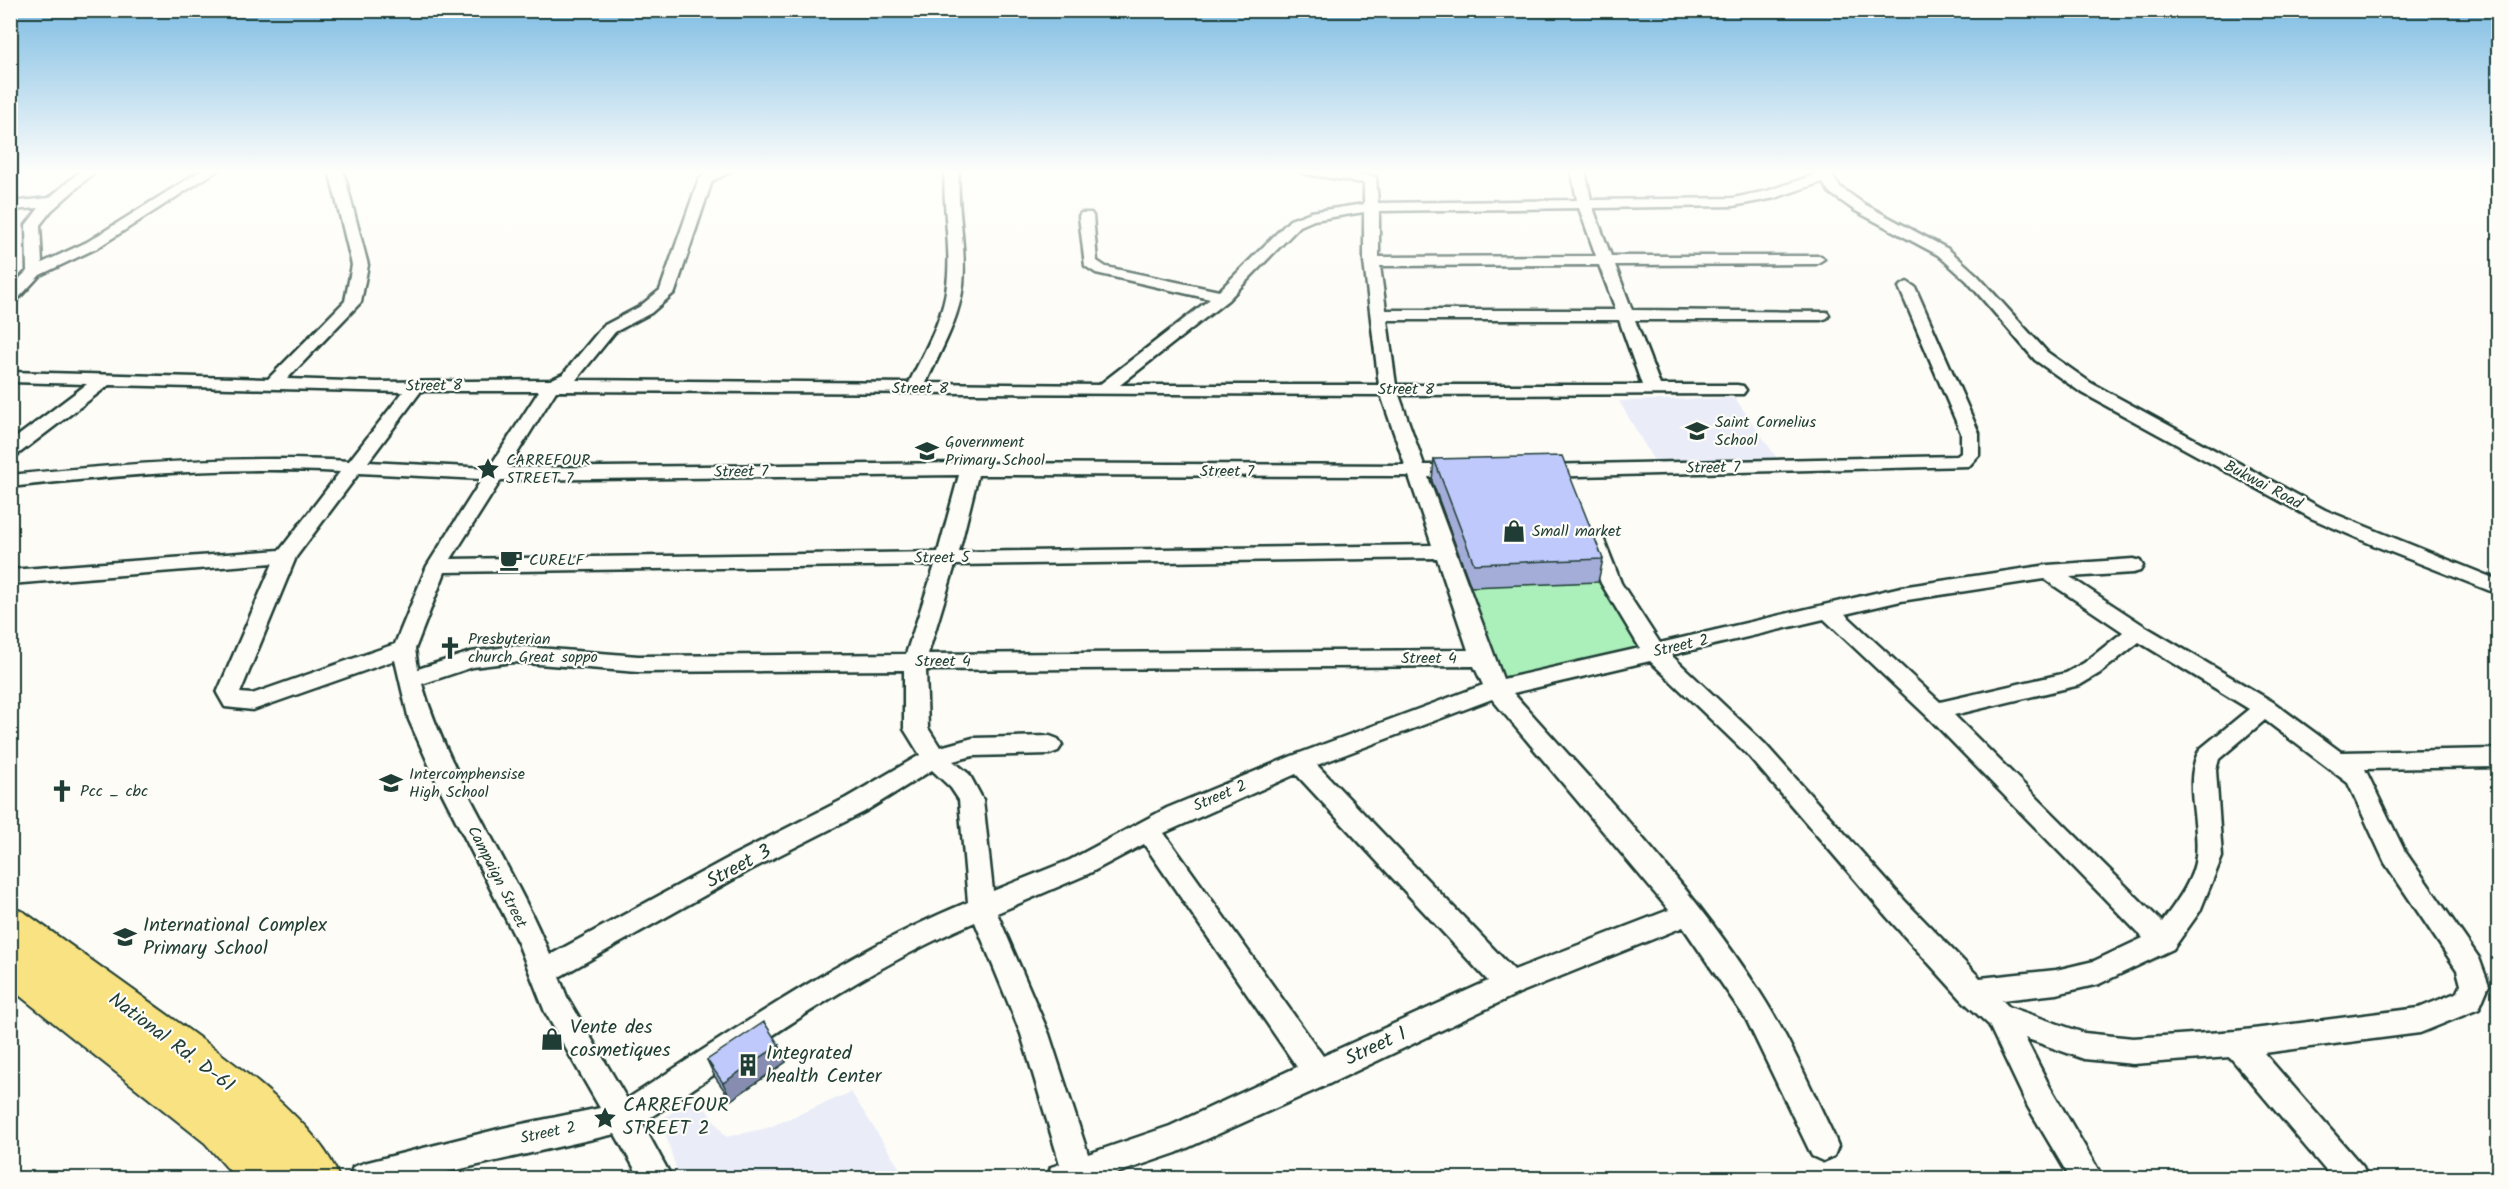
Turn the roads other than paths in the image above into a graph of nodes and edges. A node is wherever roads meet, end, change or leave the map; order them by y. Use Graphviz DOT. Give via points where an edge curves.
graph roads {
  1 [pos="33,225"];
  2 [pos="124,225"];
  3 [pos="348,225"];
  4 [pos="690,225"];
  5 [pos="953,225"];
  6 [pos="1087,225"];
  7 [pos="1293,225"];
  8 [pos="1371,225"];
  9 [pos="1592,225"];
  10 [pos="1894,225"];
  11 [pos="1604,259"];
  12 [pos="1816,259"];
  13 [pos="1372,262"];
  14 [pos="35,272"];
  15 [pos="1907,287"];
  16 [pos="1222,297"];
  17 [pos="10,298"];
  18 [pos="1378,315"];
  19 [pos="1624,315"];
  20 [pos="1821,315"];
  21 [pos="10,377"];
  22 [pos="104,380"];
  23 [pos="272,385"];
  24 [pos="416,386"];
  25 [pos="550,387"];
  26 [pos="915,388"];
  27 [pos="1388,389"];
  28 [pos="1103,390"];
  29 [pos="1653,390"];
  30 [pos="1737,390"];
  31 [pos="10,451"];
  32 [pos="353,465"];
  33 [pos="970,469"];
  34 [pos="1474,471"];
  35 [pos="1520,471"];
  36 [pos="1416,472"];
  37 [pos="493,474"];
  38 [pos="10,481"];
  39 [pos="1575,491"];
  40 [pos="1446,551"];
  41 [pos="286,556"];
  42 [pos="947,558"];
  43 [pos="437,566"];
  44 [pos="2133,566"];
  45 [pos="2048,572"];
  46 [pos="10,577"];
  47 [pos="2499,586"];
  48 [pos="1829,612"];
  49 [pos="2138,632"];
  50 [pos="404,649"];
  51 [pos="1654,652"];
  52 [pos="1482,658"];
  53 [pos="915,661"];
  54 [pos="409,680"];
  55 [pos="1496,689"];
  56 [pos="2265,708"];
  57 [pos="1936,711"];
  58 [pos="1050,745"];
  59 [pos="934,758"];
  60 [pos="2499,758"];
  61 [pos="2340,761"];
  62 [pos="1300,762"];
  63 [pos="1147,829"];
  64 [pos="982,908"];
  65 [pos="1690,913"];
  66 [pos="10,924"];
  67 [pos="2163,941"];
  68 [pos="10,963"];
  69 [pos="542,973"];
  70 [pos="1509,984"];
  71 [pos="1972,991"];
  72 [pos="1999,1016"];
  73 [pos="2237,1044"];
  74 [pos="1319,1074"];
  75 [pos="623,1118"];
  76 [pos="1823,1146"];
  77 [pos="1074,1176"];
  78 [pos="267,1179"];
  79 [pos="316,1179"];
  80 [pos="364,1179"];
  81 [pos="657,1179"];
  82 [pos="2086,1179"];
  83 [pos="2352,1179"];
  1 -- 14 [label="street"];
  2 -- 14 [label="street" via="93,245"];
  3 -- 23 [label="street" via="360,265 353,302"];
  4 -- 25 [label="street" via="667,292 645,310 609,329 574,372"];
  5 -- 26 [label="street" via="955,286 948,318"];
  6 -- 16 [label="street" via="1090,262 1101,270"];
  7 -- 16 [label="street"];
  8 -- 13 [label="street"];
  9 -- 11 [label="street"];
  10 -- 47 [label="street, Bukwai Road" via="1943,252 1972,278 2041,356 2085,387 2318,514"];
  11 -- 12 [label="street"];
  11 -- 13 [label="street"];
  11 -- 19 [label="street"];
  13 -- 18 [label="street"];
  14 -- 17 [label="street"];
  15 -- 39 [label="street, Street 7" via="1970,433 1970,455 1962,462"];
  16 -- 28 [label="street"];
  18 -- 19 [label="street"];
  18 -- 27 [label="street"];
  19 -- 20 [label="street"];
  19 -- 29 [label="street"];
  21 -- 22 [label="street, Street 8"];
  22 -- 23 [label="street, Street 8"];
  22 -- 31 [label="street"];
  23 -- 24 [label="street, Street 8"];
  24 -- 25 [label="street, Street 8"];
  24 -- 32 [label="street"];
  25 -- 26 [label="street, Street 8"];
  25 -- 37 [label="street"];
  26 -- 28 [label="street, Street 8"];
  27 -- 28 [label="street, Street 8"];
  27 -- 29 [label="street, Street 8"];
  27 -- 36 [label="street"];
  29 -- 30 [label="street, Street 8"];
  32 -- 37 [label="street, Street 7"];
  32 -- 38 [label="street, Street 7" via="263,463 118,470"];
  32 -- 41 [label="street"];
  33 -- 36 [label="street, Street 7"];
  33 -- 37 [label="street, Street 7"];
  33 -- 42 [label="street"];
  34 -- 36 [label="street, Street 7"];
  35 -- 39 [label="street, Street 7"];
  36 -- 40 [label="street"];
  37 -- 43 [label="street"];
  39 -- 51 [label="street" via="1611,582"];
  40 -- 42 [label="street, Street 5"];
  40 -- 52 [label="street"];
  41 -- 46 [label="street"];
  41 -- 50 [label="street" via="228,693 233,701 253,702"];
  42 -- 43 [label="street, Street 5"];
  42 -- 53 [label="street"];
  43 -- 50 [label="street"];
  44 -- 45 [label="street, Street 2"];
  45 -- 48 [label="street, Street 2" via="1901,594"];
  45 -- 49 [label="street"];
  48 -- 51 [label="street, Street 2"];
  48 -- 57 [label="street"];
  49 -- 56 [label="street"];
  49 -- 57 [label="street" via="2072,679"];
  50 -- 54 [label="street, Campaign Street"];
  51 -- 55 [label="street, Street 2"];
  51 -- 71 [label="street" via="1756,749"];
  52 -- 53 [label="street, Street 4"];
  52 -- 55 [label="street"];
  53 -- 54 [label="street, Street 4" via="638,663 513,654 471,660"];
  53 -- 59 [label="street" via="916,729"];
  54 -- 69 [label="street, Campaign Street" via="421,720 450,785 531,942"];
  55 -- 62 [label="street, Street 2"];
  55 -- 65 [label="street"];
  56 -- 61 [label="street"];
  56 -- 67 [label="street" via="2208,756 2204,770 2209,857 2191,903"];
  57 -- 67 [label="street"];
  58 -- 59 [label="street, Street 3" via="973,747"];
  59 -- 64 [label="street" via="960,781 971,800"];
  59 -- 69 [label="street, Street 3" via="855,805"];
  60 -- 61 [label="street"];
  61 -- 73 [label="street" via="2364,784 2394,856 2469,966 2475,985 2469,1000 2420,1020"];
  62 -- 63 [label="street, Street 2"];
  62 -- 70 [label="street"];
  63 -- 64 [label="street, Street 2" via="1079,867"];
  63 -- 74 [label="street"];
  64 -- 75 [label="street, Street 2" via="921,933 836,980"];
  64 -- 77 [label="street" via="1035,1034"];
  65 -- 70 [label="street, Street 1"];
  65 -- 76 [label="street" via="1746,993"];
  66 -- 79 [label="highway, National Rd. D-61" via="246,1101 286,1139"];
  67 -- 71 [label="street" via="2099,972 2056,982"];
  68 -- 78 [label="highway, National Rd. D-61" via="221,1128"];
  69 -- 75 [label="street, Campaign Street" via="555,1003"];
  70 -- 74 [label="street, Street 1"];
  71 -- 72 [label="street"];
  72 -- 73 [label="street" via="2094,1047 2133,1051"];
  72 -- 82 [label="street"];
  73 -- 83 [label="street"];
  74 -- 77 [label="street, Street 1" via="1176,1138"];
  75 -- 80 [label="street, Street 2" via="503,1143"];
  75 -- 81 [label="street, Campaign Street"];
}
